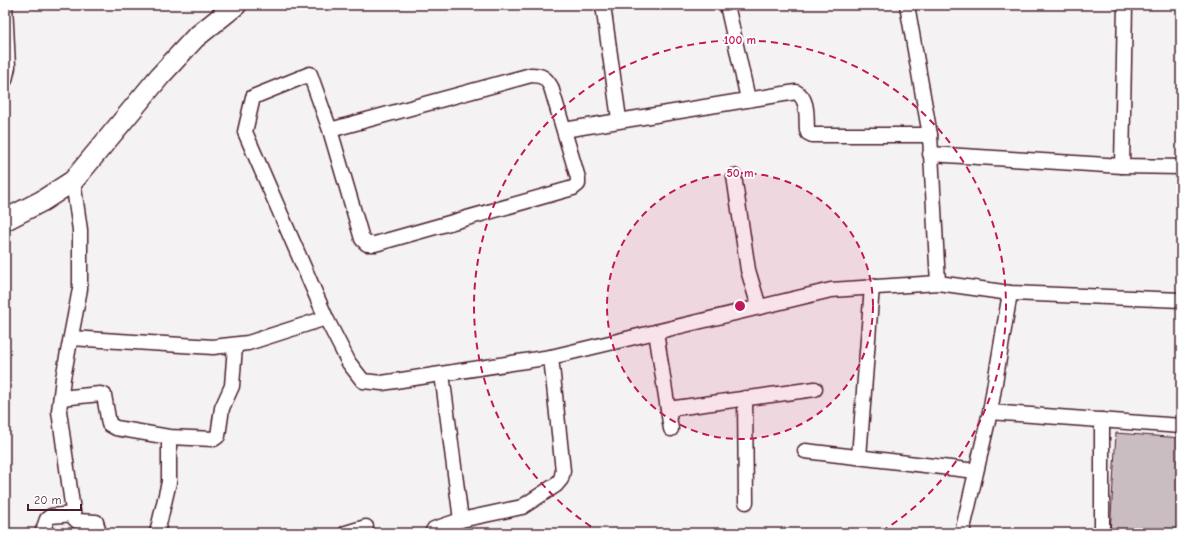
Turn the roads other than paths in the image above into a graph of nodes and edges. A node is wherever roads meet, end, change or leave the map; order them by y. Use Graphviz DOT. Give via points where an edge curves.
graph roads {
  1 [pos="5,5"];
  2 [pos="236,5"];
  3 [pos="603,5"];
  4 [pos="727,5"];
  5 [pos="908,5"];
  6 [pos="1125,5"];
  7 [pos="5,80"];
  8 [pos="748,99"];
  9 [pos="619,120"];
  10 [pos="330,130"];
  11 [pos="564,130"];
  12 [pos="930,135"];
  13 [pos="930,154"];
  14 [pos="1122,166"];
  15 [pos="1181,167"];
  16 [pos="734,176"];
  17 [pos="73,181"];
  18 [pos="5,220"];
  19 [pos="938,283"];
  20 [pos="872,286"];
  21 [pos="1010,293"];
  22 [pos="1181,300"];
  23 [pos="758,307"];
  24 [pos="326,318"];
  25 [pos="656,332"];
  26 [pos="71,338"];
  27 [pos="235,346"];
  28 [pos="551,357"];
  29 [pos="442,374"];
  30 [pos="815,389"];
  31 [pos="60,398"];
  32 [pos="745,398"];
  33 [pos="668,409"];
  34 [pos="990,412"];
  35 [pos="1102,420"];
  36 [pos="1181,426"];
  37 [pos="670,429"];
  38 [pos="169,437"];
  39 [pos="805,452"];
  40 [pos="859,457"];
  41 [pos="976,471"];
  42 [pos="746,502"];
  43 [pos="73,514"];
  44 [pos="461,520"];
  45 [pos="366,527"];
  46 [pos="42,533"];
  47 [pos="99,533"];
  48 [pos="157,533"];
  49 [pos="346,533"];
  50 [pos="432,533"];
  51 [pos="962,533"];
  52 [pos="1102,533"];
  1 -- 7 [label="street" via="8,67"];
  2 -- 17 [label="street" via="195,38"];
  3 -- 9 [label="street"];
  4 -- 8 [label="street"];
  5 -- 12 [label="street"];
  6 -- 14 [label="street"];
  8 -- 9 [label="street"];
  8 -- 12 [label="street" via="796,92 805,100 807,130 812,135"];
  9 -- 11 [label="street"];
  10 -- 11 [label="street" via="531,75 540,75 547,80"];
  10 -- 11 [label="street" via="362,239 367,244 375,244 573,188 578,184 578,178"];
  10 -- 24 [label="street" via="310,74 253,97 245,132"];
  12 -- 13 [label="street"];
  13 -- 14 [label="street"];
  13 -- 19 [label="street"];
  14 -- 15 [label="street"];
  16 -- 23 [label="street" via="747,263"];
  17 -- 18 [label="street"];
  17 -- 26 [label="street" via="80,230 81,261 80,289"];
  19 -- 20 [label="street"];
  19 -- 21 [label="street"];
  20 -- 23 [label="street" via="831,290"];
  20 -- 40 [label="street"];
  21 -- 22 [label="street"];
  21 -- 34 [label="street"];
  23 -- 25 [label="street"];
  24 -- 27 [label="street"];
  24 -- 29 [label="street" via="349,363 363,381 382,383"];
  25 -- 28 [label="street"];
  25 -- 33 [label="street"];
  26 -- 27 [label="street" via="213,348"];
  26 -- 31 [label="street"];
  27 -- 38 [label="street" via="232,386 222,408 218,436 214,439"];
  28 -- 29 [label="street"];
  28 -- 44 [label="street" via="563,471 561,479 522,507"];
  29 -- 44 [label="street"];
  30 -- 32 [label="street"];
  31 -- 38 [label="street" via="104,395 107,419 112,427"];
  31 -- 43 [label="street" via="60,428"];
  32 -- 33 [label="street"];
  32 -- 42 [label="street"];
  33 -- 37 [label="street"];
  34 -- 35 [label="street"];
  34 -- 41 [label="street"];
  35 -- 36 [label="street"];
  35 -- 52 [label="street"];
  38 -- 48 [label="street" via="169,482"];
  39 -- 40 [label="street"];
  40 -- 41 [label="street"];
  41 -- 51 [label="street"];
  43 -- 46 [label="street" via="51,516 46,519"];
  43 -- 47 [label="street" via="77,521 96,522"];
  44 -- 50 [label="street" via="434,529"];
  45 -- 49 [label="street"];
}
